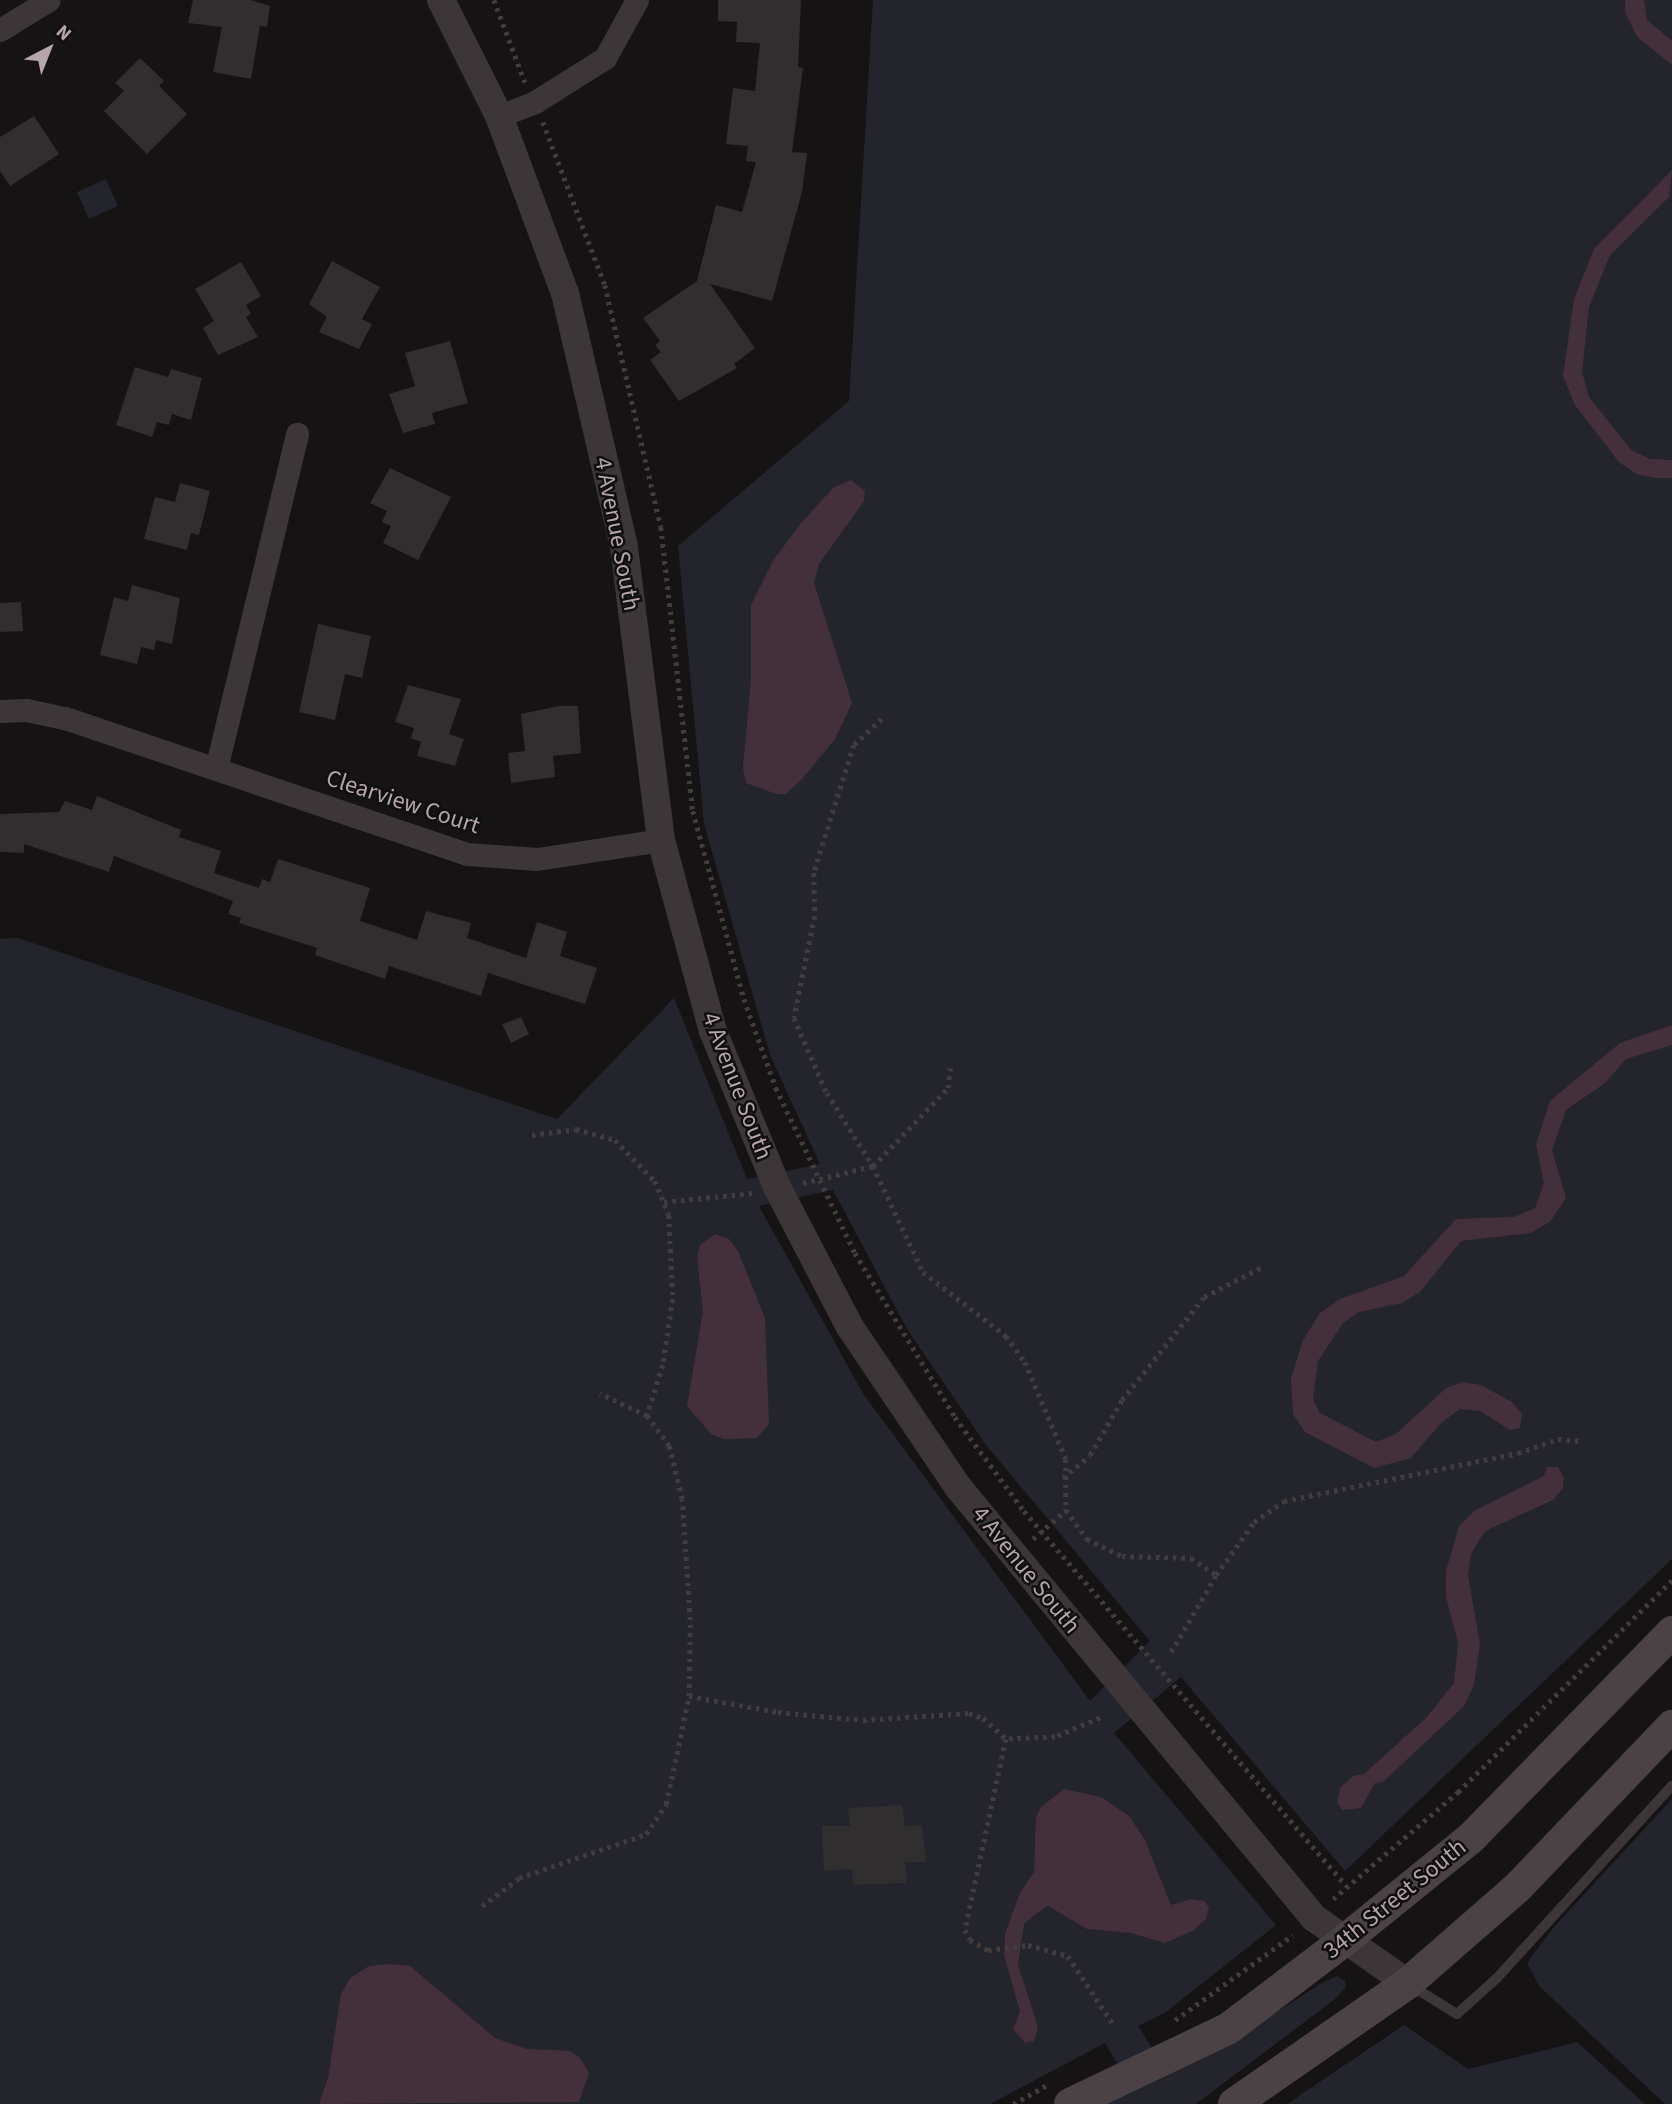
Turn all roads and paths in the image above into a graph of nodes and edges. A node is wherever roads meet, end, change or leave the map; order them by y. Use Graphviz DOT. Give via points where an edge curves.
graph roads {
  1 [pos="49,0"];
  2 [pos="441,0"];
  3 [pos="494,0"];
  4 [pos="637,0"];
  5 [pos="0,30"];
  6 [pos="535,103"];
  7 [pos="499,116"];
  8 [pos="297,434"];
  9 [pos="0,711"];
  10 [pos="882,719"];
  11 [pos="216,769"];
  12 [pos="661,840"];
  13 [pos="950,1068"];
  14 [pos="532,1135"];
  15 [pos="873,1166"];
  16 [pos="820,1180"];
  17 [pos="777,1188"];
  18 [pos="664,1202"];
  19 [pos="1262,1267"];
  20 [pos="600,1394"];
  21 [pos="647,1416"];
  22 [pos="1581,1441"];
  23 [pos="1063,1478"];
  24 [pos="1066,1510"];
  25 [pos="1043,1530"];
  26 [pos="1011,1553"];
  27 [pos="1216,1575"];
  28 [pos="1672,1580"];
  29 [pos="1672,1632"];
  30 [pos="1171,1652"];
  31 [pos="689,1696"];
  32 [pos="1100,1718"];
  33 [pos="1672,1727"];
  34 [pos="1006,1739"];
  35 [pos="1672,1786"];
  36 [pos="1346,1885"];
  37 [pos="482,1906"];
  38 [pos="1314,1918"];
  39 [pos="1345,1940"];
  40 [pos="1408,1983"];
  41 [pos="1115,2027"];
  42 [pos="1163,2028"];
  43 [pos="1063,2092"];
  44 [pos="1013,2104"];
  45 [pos="1234,2104"];
  1 -- 5 [label="street"];
  2 -- 7 [label="street, 4 Avenue South"];
  3 -- 6 [label="path" via="512,55"];
  4 -- 6 [label="street" via="605,58"];
  6 -- 7 [label="street"];
  6 -- 16 [label="path" via="605,285 661,527 694,811 744,999 776,1088"];
  7 -- 12 [label="street, 4 Avenue South" via="565,293 621,534"];
  8 -- 11 [label="street"];
  9 -- 11 [label="street, Clearview Court" via="26,710 65,718"];
  10 -- 15 [label="path" via="854,745 814,873 815,916 793,1018 827,1093"];
  11 -- 12 [label="street, Clearview Court" via="467,853 537,859"];
  12 -- 17 [label="street, 4 Avenue South" via="713,1031"];
  13 -- 15 [label="path" via="948,1088"];
  14 -- 18 [label="path" via="576,1129 615,1140 655,1181"];
  15 -- 16 [label="path"];
  15 -- 23 [label="path" via="923,1272 1006,1336 1025,1362 1066,1459"];
  16 -- 17 [label="path"];
  16 -- 25 [label="path" via="855,1253 955,1417"];
  17 -- 18 [label="path" via="734,1198"];
  17 -- 26 [label="street, 4 Avenue South" via="850,1327 958,1487"];
  18 -- 21 [label="path" via="670,1215 673,1299 663,1365"];
  19 -- 23 [label="path" via="1205,1297 1122,1400 1090,1455"];
  20 -- 21 [label="path"];
  21 -- 31 [label="path" via="669,1446 682,1499 690,1620"];
  22 -- 27 [label="path" via="1558,1439 1518,1453 1284,1501 1254,1522"];
  23 -- 24 [label="path"];
  24 -- 25 [label="path"];
  24 -- 27 [label="path" via="1087,1539 1122,1556 1191,1558"];
  25 -- 26 [label="path"];
  25 -- 36 [label="path"];
  26 -- 38 [label="street, 4 Avenue South"];
  27 -- 30 [label="path"];
  28 -- 36 [label="path" via="1458,1791"];
  29 -- 39 [label="main road, 34th Street South" via="1471,1838"];
  31 -- 34 [label="path" via="778,1712 863,1720 969,1713 984,1717"];
  31 -- 37 [label="path" via="666,1804 646,1834 519,1878"];
  32 -- 34 [label="path" via="1055,1737"];
  33 -- 40 [label="main road" via="1518,1887"];
  34 -- 41 [label="path" via="965,1930 970,1940 988,1950 1028,1945 1069,1956"];
  35 -- 40 [label="lane" via="1497,1978 1457,2014"];
  36 -- 38 [label="path"];
  38 -- 39 [label="street, 4 Avenue South"];
  38 -- 42 [label="path"];
  39 -- 40 [label="street, 4 Avenue South"];
  39 -- 43 [label="main road, 34th Street South" via="1229,2028"];
  40 -- 45 [label="main road"];
  43 -- 44 [label="path"];
}
